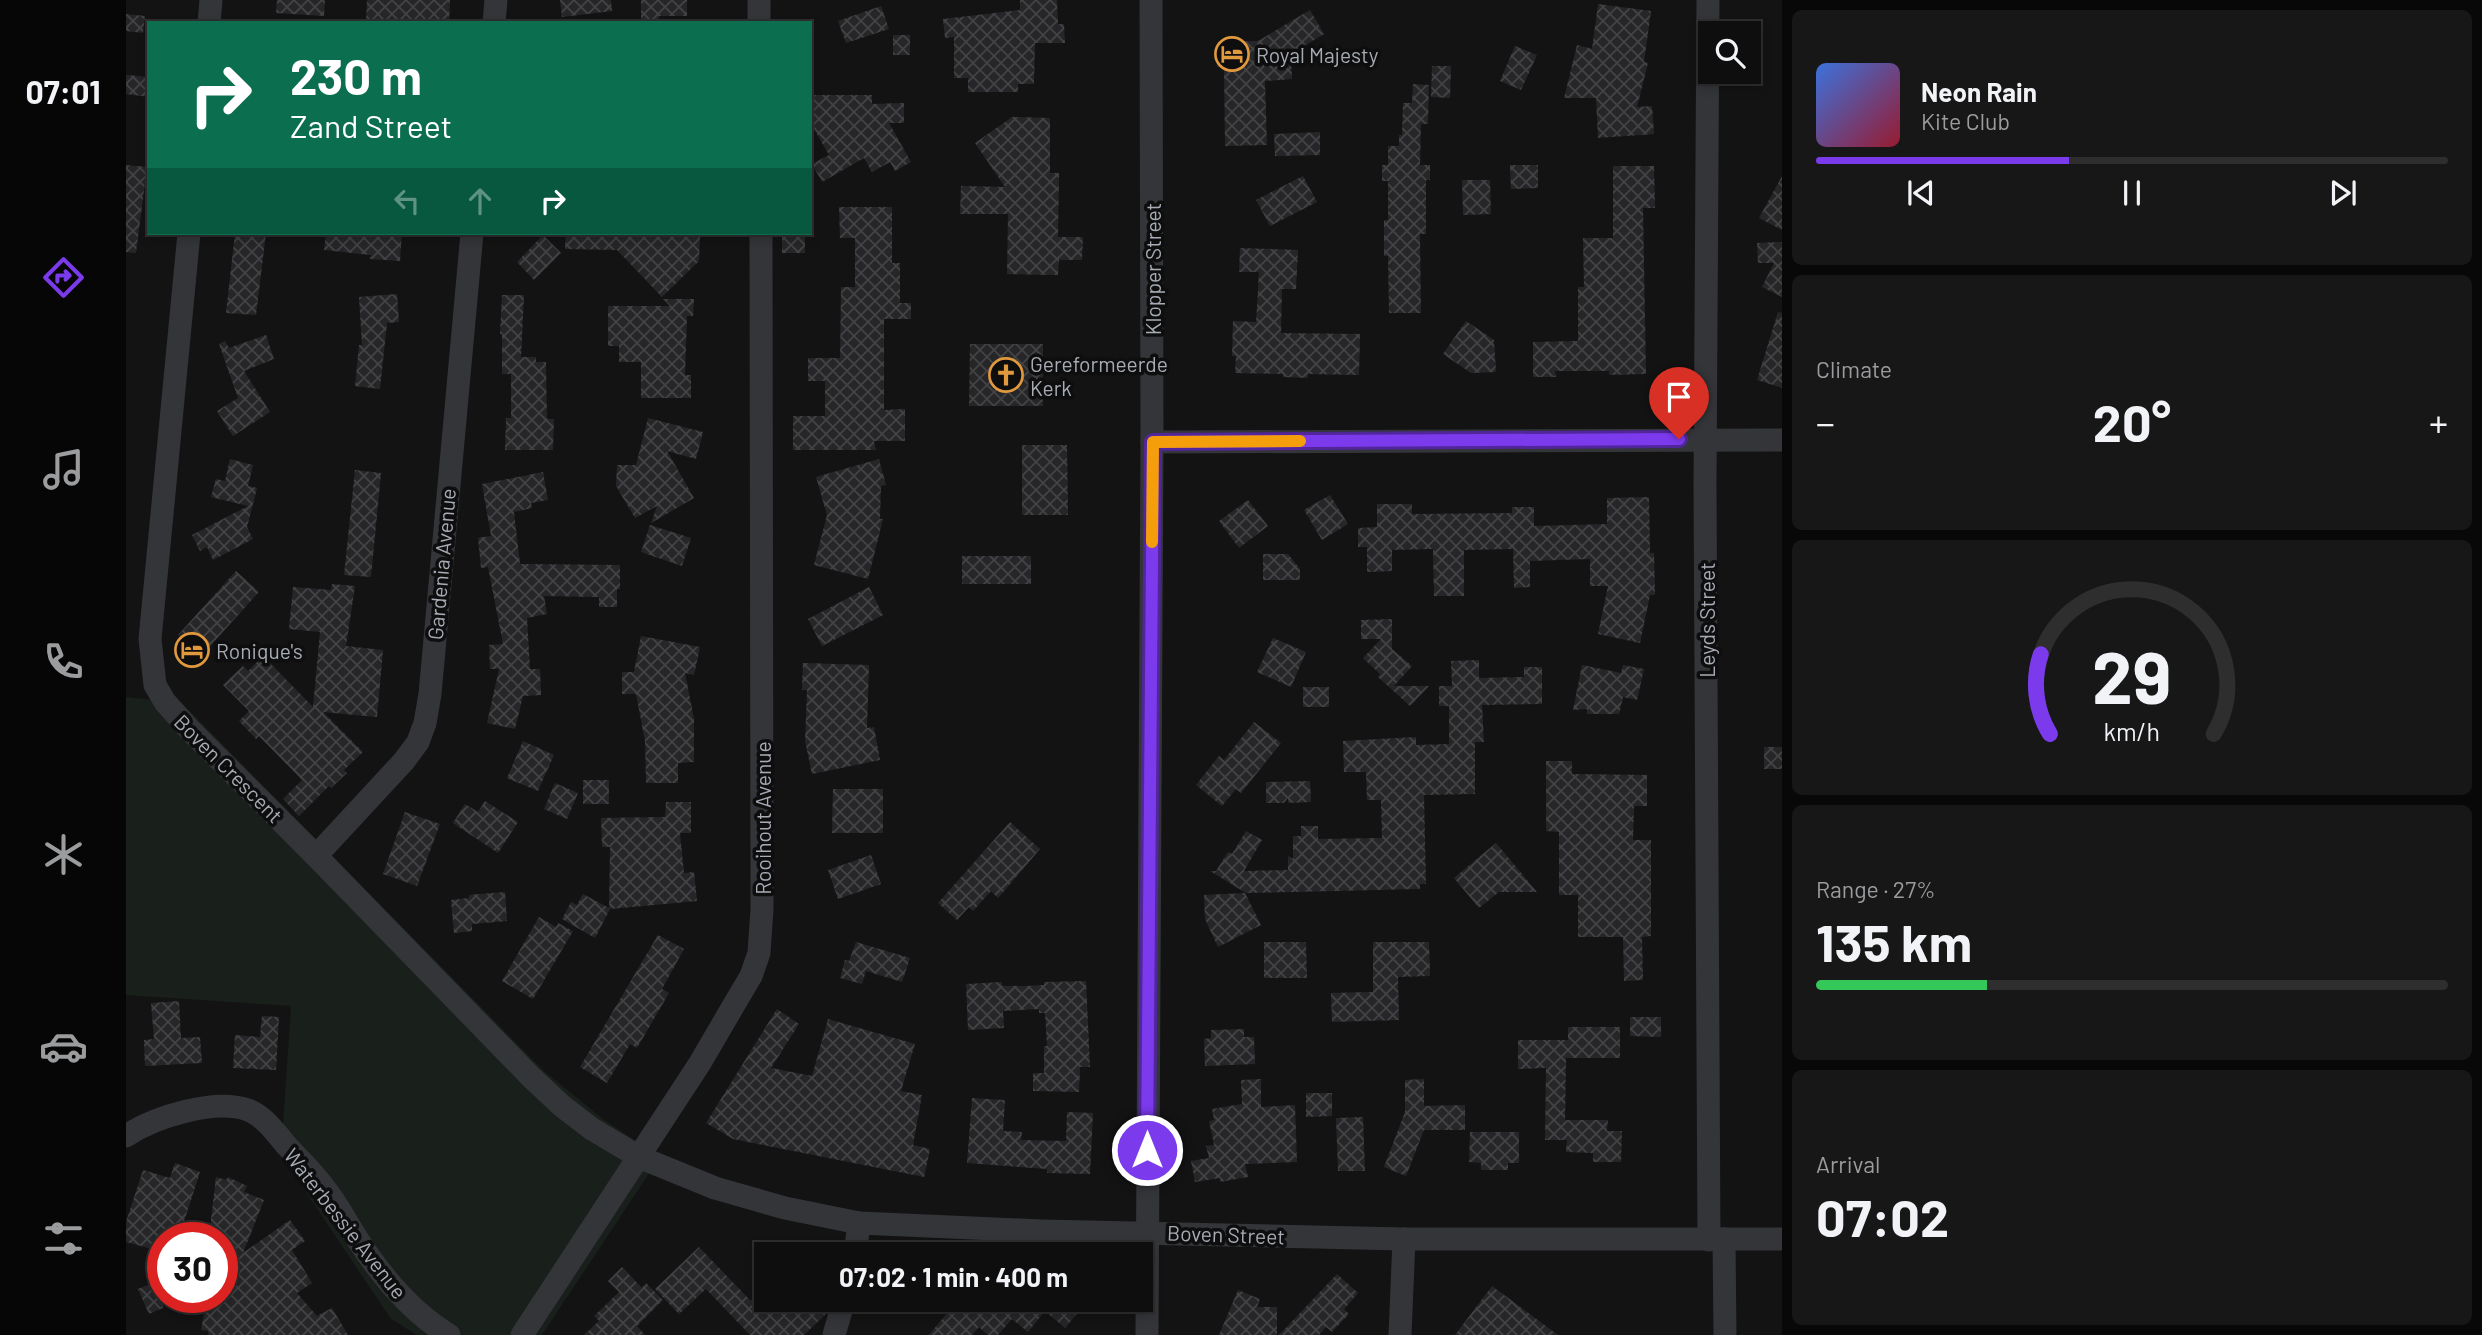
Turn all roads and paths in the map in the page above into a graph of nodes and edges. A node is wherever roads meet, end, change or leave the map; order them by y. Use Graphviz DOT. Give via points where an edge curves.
graph roads {
  1 [pos="211,0"];
  2 [pos="496,0"];
  3 [pos="759,0"];
  4 [pos="1151,0"];
  5 [pos="1707,0"];
  6 [pos="209,21"];
  7 [pos="494,21"];
  8 [pos="759,21"];
  9 [pos="189,235"];
  10 [pos="472,235"];
  11 [pos="761,235"];
  12 [pos="1707,439"];
  13 [pos="1782,440"];
  14 [pos="1153,442"];
  15 [pos="316,856"];
  16 [pos="126,1136"];
  17 [pos="639,1157"];
  18 [pos="859,1223"];
  19 [pos="1147,1232"];
  20 [pos="1404,1239"];
  21 [pos="1782,1239"];
  22 [pos="1716,1240"];
  23 [pos="857,1242"];
  24 [pos="841,1312"];
  25 [pos="449,1335"];
  26 [pos="522,1335"];
  27 [pos="834,1335"];
  28 [pos="1147,1335"];
  29 [pos="1400,1335"];
  30 [pos="1725,1335"];
  1 -- 6 [label="street"];
  2 -- 7 [label="street"];
  3 -- 8 [label="street"];
  4 -- 14 [label="street, Klopper Street"];
  5 -- 12 [label="street, Leyds Street"];
  9 -- 15 [label="street, Boven Crescent" via="149,639 155,685 188,729"];
  10 -- 15 [label="street, Gardenia Avenue" via="425,723 404,761"];
  11 -- 17 [label="street, Rooihout Avenue" via="759,953 751,976 700,1063"];
  12 -- 13 [label="street"];
  12 -- 14 [label="street"];
  12 -- 22 [label="street, Leyds Street"];
  14 -- 19 [label="street, Klopper Street"];
  15 -- 17 [label="street, Boven Crescent" via="562,1106"];
  16 -- 25 [label="street, Waterbessie Avenue" via="152,1121 211,1107 251,1110 326,1190 406,1301"];
  17 -- 18 [label="street, Boven Street" via="715,1188"];
  17 -- 26 [label="street, Rooihout Avenue"];
  18 -- 19 [label="street, Boven Street"];
  18 -- 23 [label="street"];
  19 -- 20 [label="street, Boven Street"];
  19 -- 28 [label="street, Klopper Street"];
  20 -- 22 [label="street, Boven Street"];
  20 -- 29 [label="street"];
  21 -- 22 [label="street, Boven Street"];
  22 -- 30 [label="street, Leyds Street"];
  24 -- 27 [label="street"];
}
